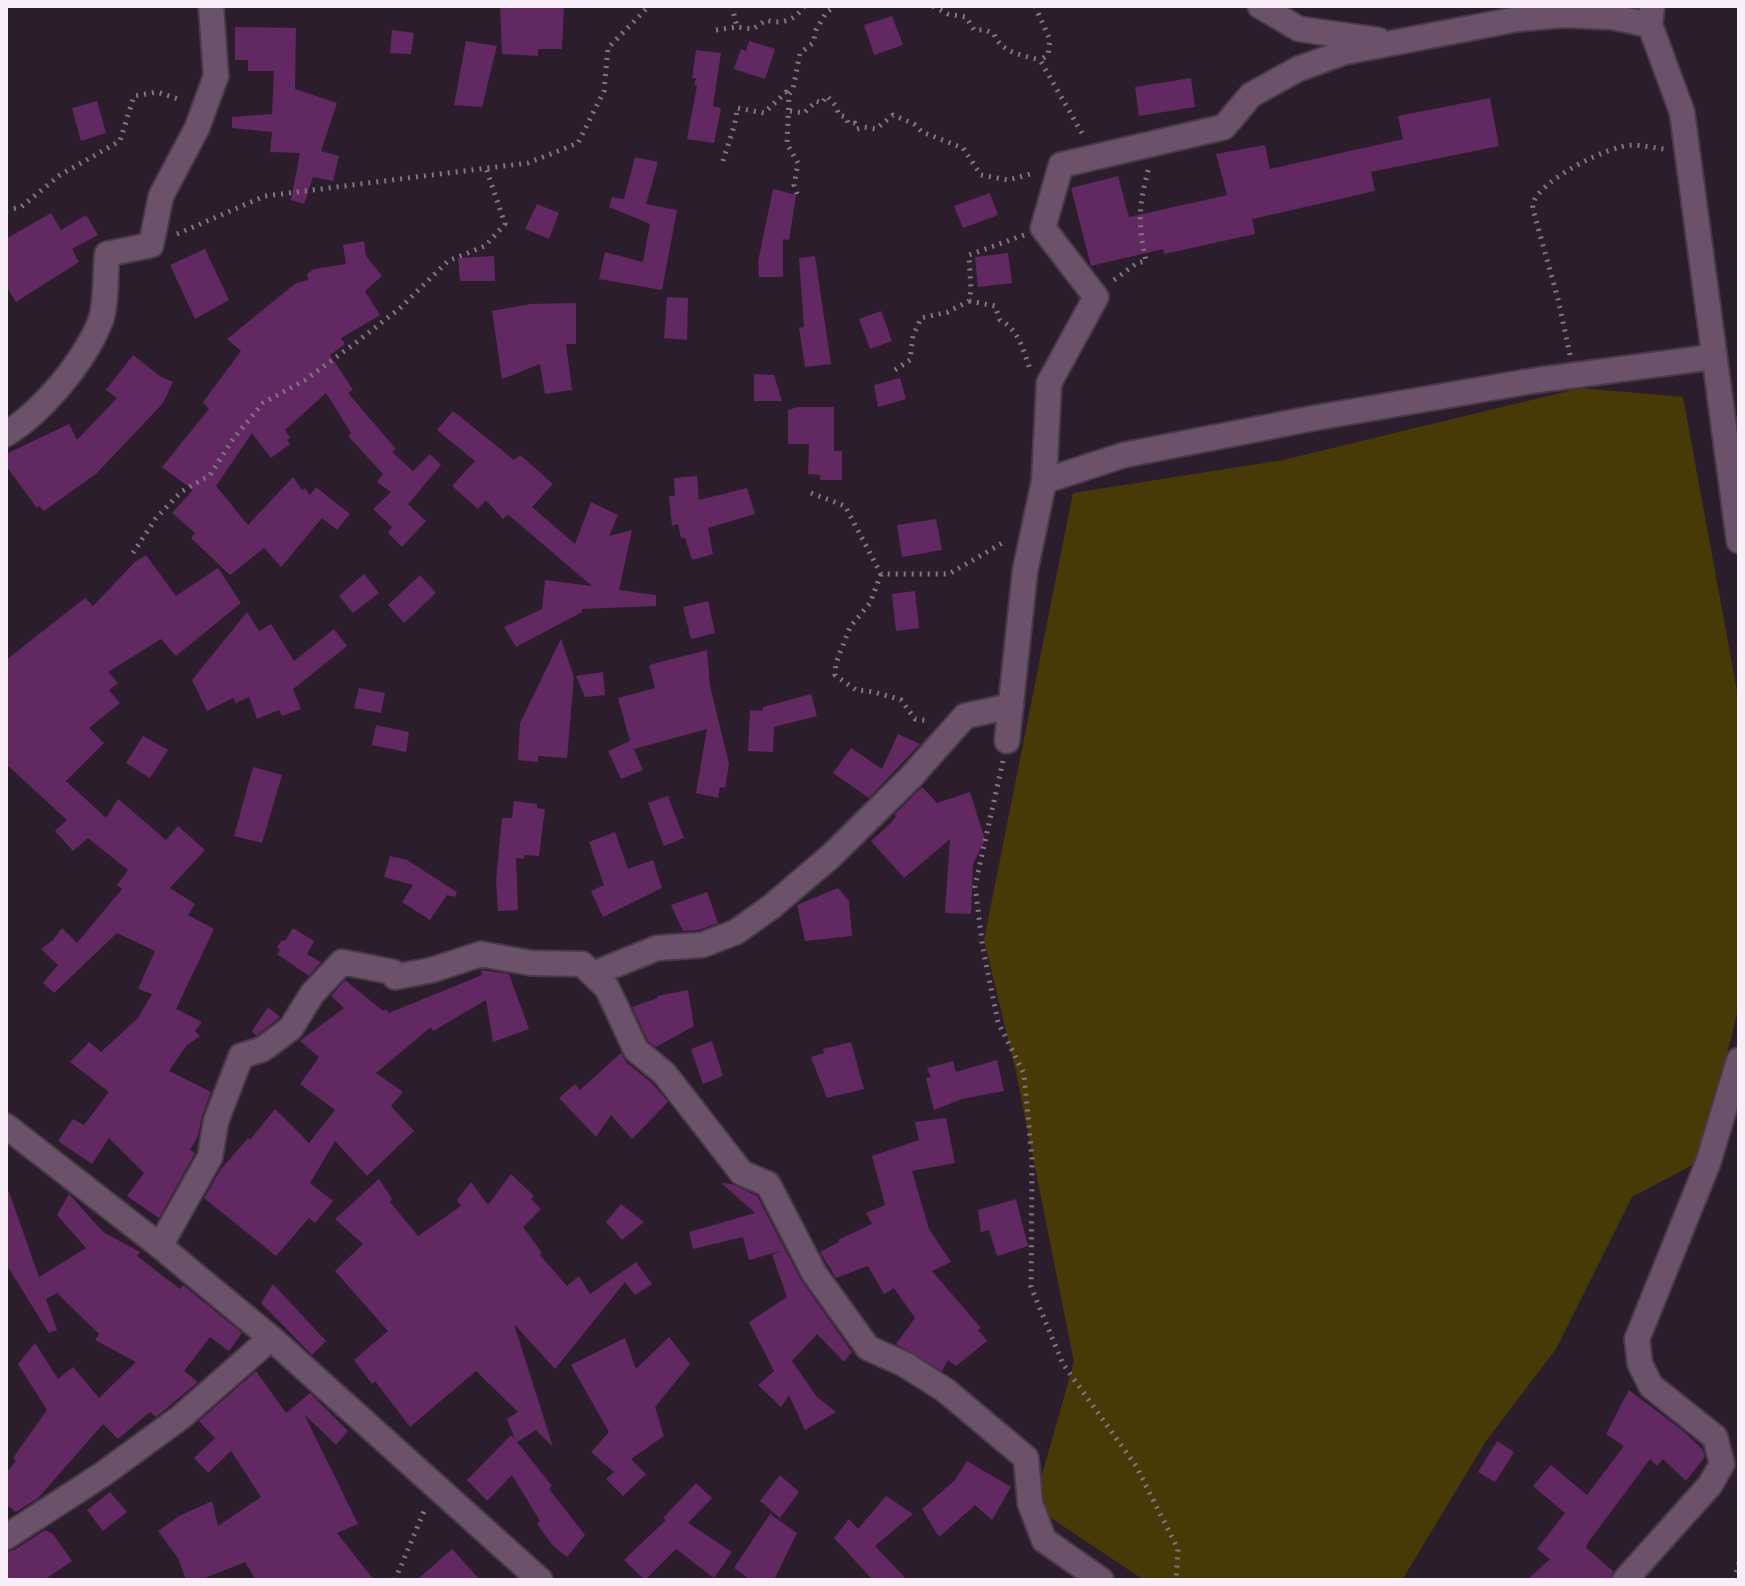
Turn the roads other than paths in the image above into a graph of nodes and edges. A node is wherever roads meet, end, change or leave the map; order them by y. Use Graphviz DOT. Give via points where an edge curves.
graph roads {
  1 [pos="211,6"];
  2 [pos="1260,6"];
  3 [pos="1648,12"];
  4 [pos="1395,42"];
  5 [pos="1713,357"];
  6 [pos="6,434"];
  7 [pos="1044,481"];
  8 [pos="1739,541"];
  9 [pos="1011,706"];
  10 [pos="1007,741"];
  11 [pos="593,974"];
  12 [pos="1739,1060"];
  13 [pos="6,1126"];
  14 [pos="160,1246"];
  15 [pos="271,1338"];
  16 [pos="6,1537"];
  17 [pos="540,1580"];
  18 [pos="1101,1580"];
  19 [pos="1625,1580"];
  1 -- 6 [label="street" via="216,76 161,196 151,245 107,254 101,320 71,372 29,419"];
  2 -- 4 [label="street" via="1299,29"];
  3 -- 4 [label="street" via="1518,19"];
  3 -- 5 [label="street" via="1682,112"];
  4 -- 7 [label="street" via="1298,69 1251,95 1224,127 1061,165 1043,228 1096,297 1049,383"];
  5 -- 7 [label="street" via="1314,418 1138,452"];
  5 -- 8 [label="street"];
  7 -- 9 [label="street" via="1025,571"];
  9 -- 10 [label="street"];
  9 -- 11 [label="street" via="965,716 831,856 736,932 702,945 657,948"];
  11 -- 14 [label="street" via="582,964 531,963 481,954 395,977 393,972 342,962 312,994 291,1028 263,1049 241,1056 216,1121 210,1157"];
  11 -- 18 [label="street" via="607,988 636,1050 664,1073 742,1173 768,1184 814,1273 868,1348 945,1390 1026,1458 1030,1503 1044,1540"];
  12 -- 19 [label="street" via="1708,1163 1637,1339 1640,1364 1651,1386 1715,1437 1722,1464 1710,1485"];
  13 -- 14 [label="street"];
  14 -- 15 [label="street"];
  15 -- 16 [label="street" via="181,1417"];
  15 -- 17 [label="street"];
}
